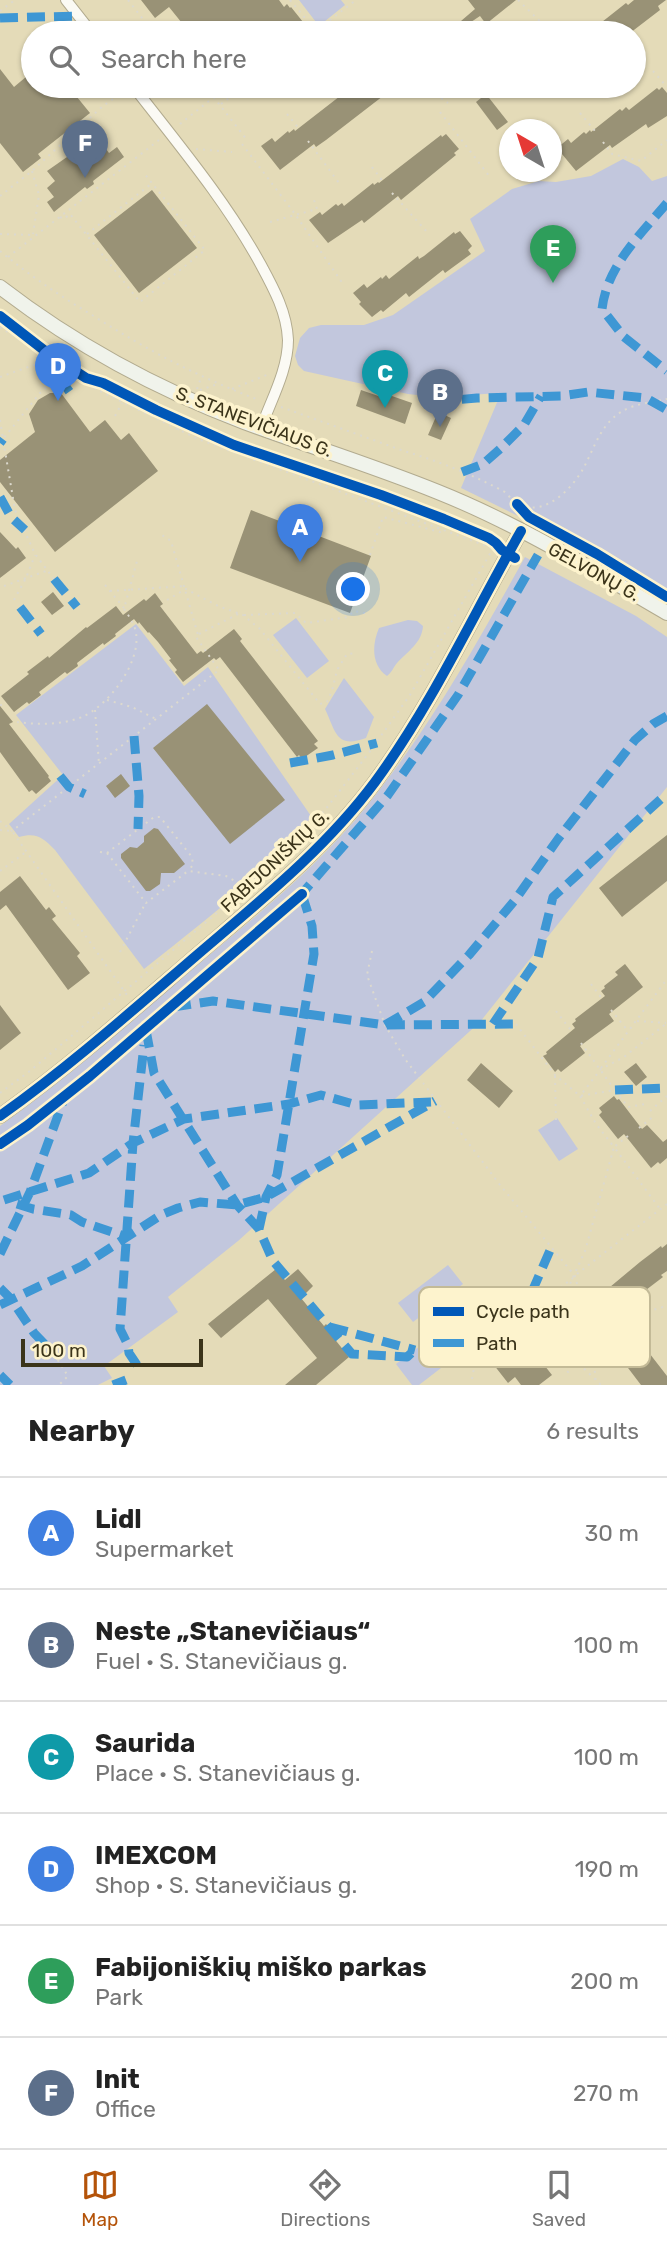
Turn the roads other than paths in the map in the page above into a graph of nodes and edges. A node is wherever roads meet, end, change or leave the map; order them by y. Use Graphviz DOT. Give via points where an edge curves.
graph roads {
  1 [pos="66,0"];
  2 [pos="83,21"];
  3 [pos="142,98"];
  4 [pos="0,287"];
  5 [pos="261,428"];
  6 [pos="521,531"];
  7 [pos="667,613"];
  8 [pos="0,1116"];
  1 -- 2 [label="street"];
  3 -- 5 [label="street" via="245,237 283,309 288,343"];
  4 -- 5 [label="street, S. STANEVIČIAUS G." via="55,327 123,366"];
  5 -- 6 [label="street, S. STANEVIČIAUS G." via="394,474"];
  6 -- 7 [label="street, GELVONŲ G."];
  6 -- 8 [label="street, FABIJONIŠKIŲ G." via="440,682 374,783 341,823 289,877"];
}
